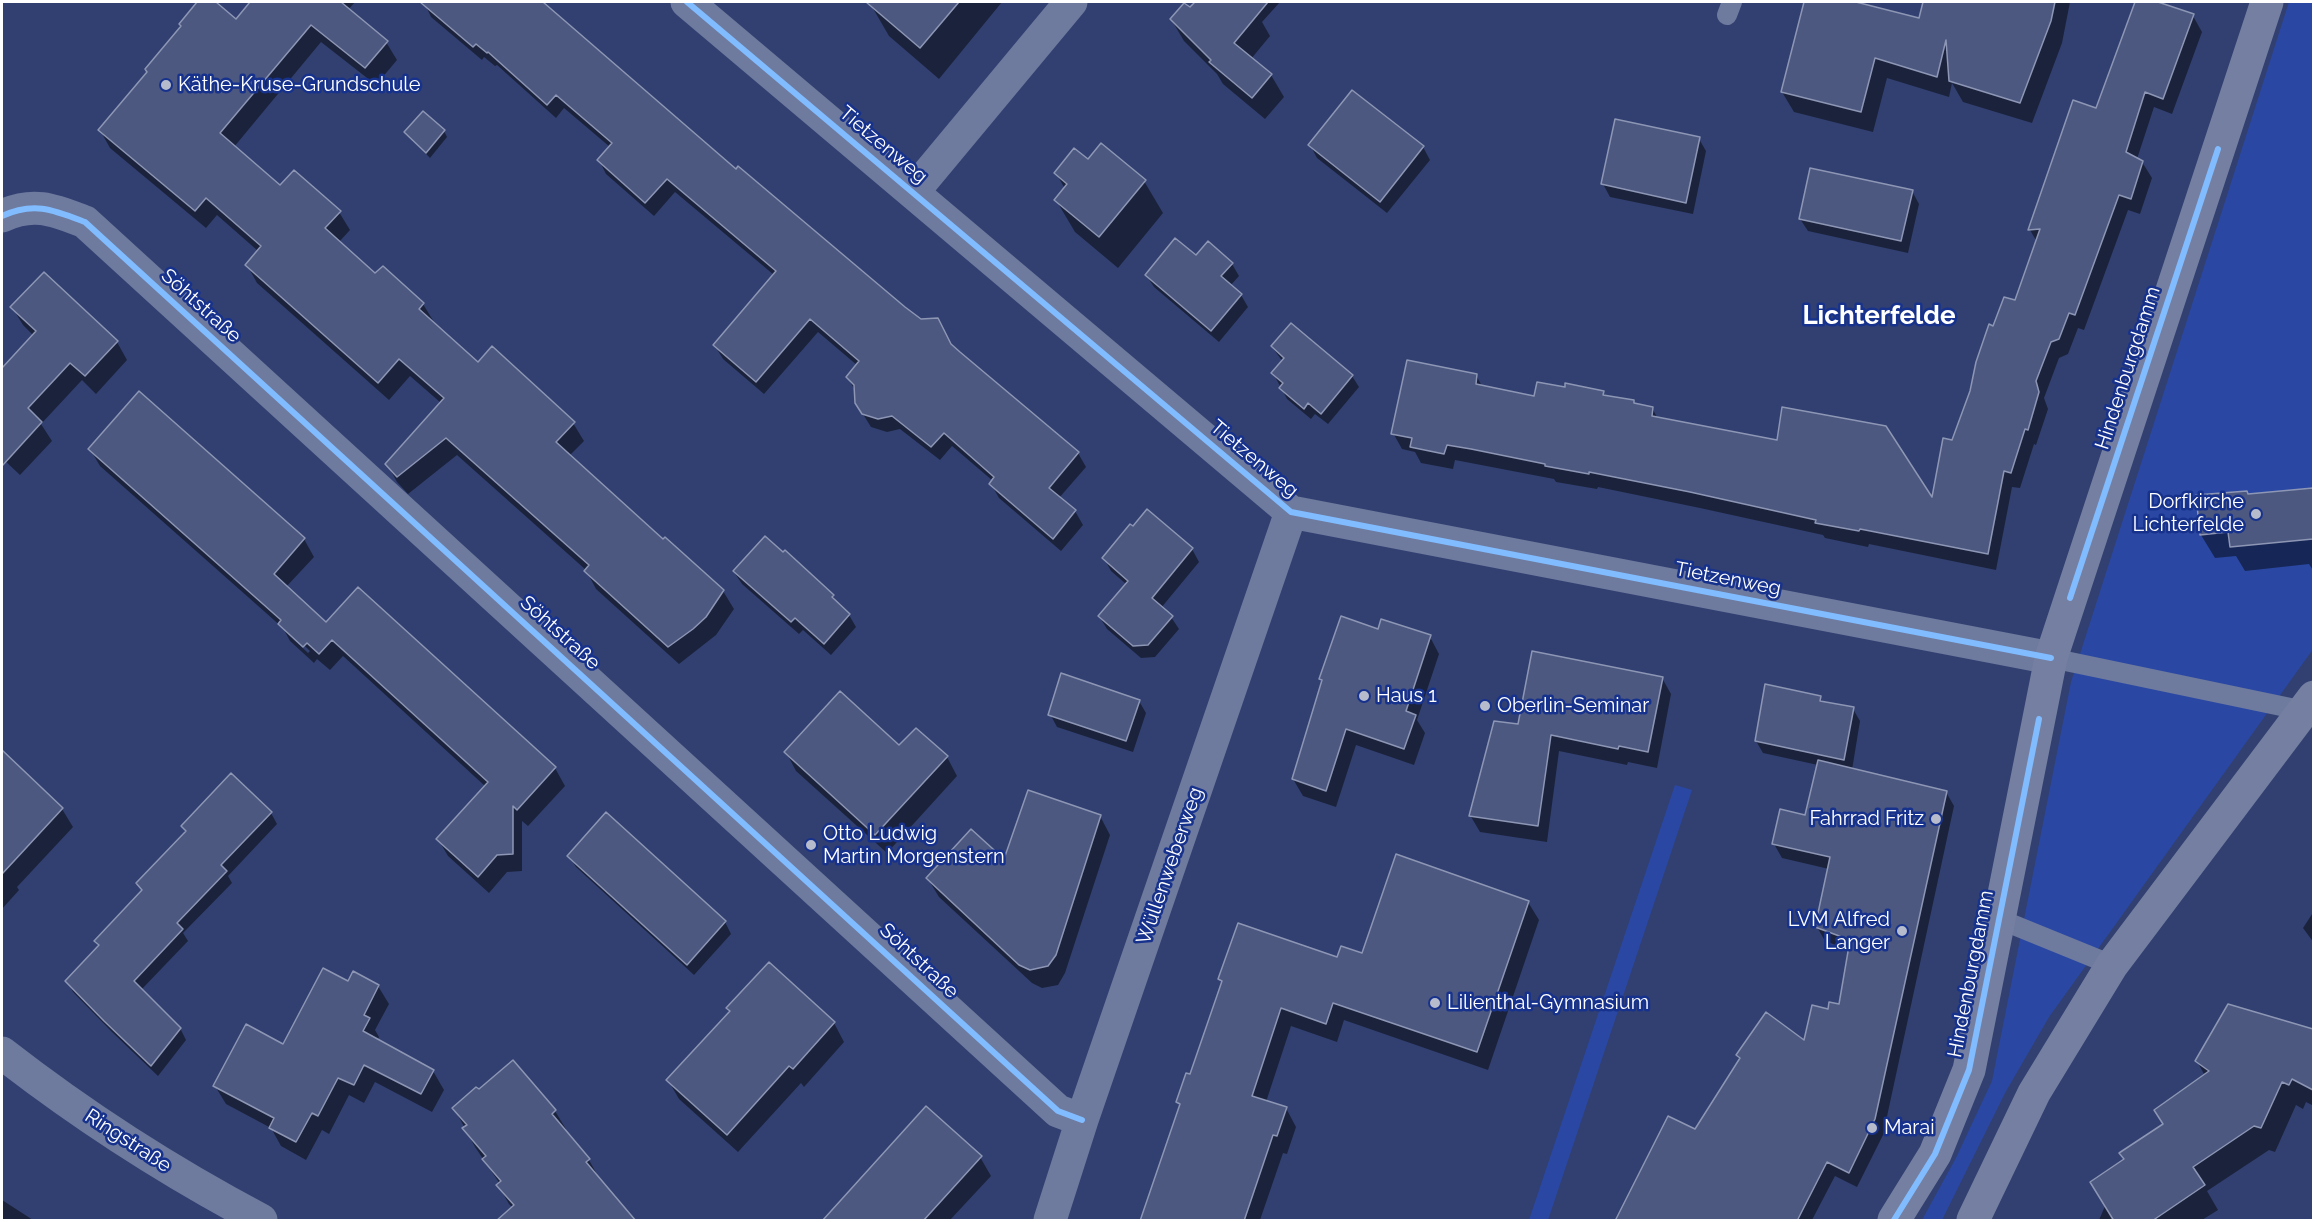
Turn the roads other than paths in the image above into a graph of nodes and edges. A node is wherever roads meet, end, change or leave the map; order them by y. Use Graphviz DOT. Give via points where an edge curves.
graph roads {
  1 [pos="687,2"];
  2 [pos="1071,2"];
  3 [pos="2267,2"];
  4 [pos="913,192"];
  5 [pos="2,216"];
  6 [pos="1292,512"];
  7 [pos="2051,658"];
  8 [pos="2309,704"];
  9 [pos="1999,919"];
  10 [pos="2112,965"];
  11 [pos="2,1053"];
  12 [pos="1082,1120"];
  13 [pos="261,1221"];
  14 [pos="1050,1221"];
  15 [pos="1894,1221"];
  16 [pos="1973,1221"];
  1 -- 4 [label="street, Tietzenweg"];
  2 -- 4 [label="street"];
  3 -- 7 [label="main road, Hindenburgdamm"];
  4 -- 6 [label="street, Tietzenweg"];
  5 -- 12 [label="street, Söhtstraße" via="18,208 51,209 85,222 1049,1103"];
  6 -- 7 [label="street, Tietzenweg"];
  6 -- 12 [label="street, Wüllenweberweg"];
  7 -- 8 [label="lane"];
  7 -- 9 [label="main road, Hindenburgdamm"];
  8 -- 10 [label="main road"];
  9 -- 10 [label="lane, Hindenburgdamm"];
  9 -- 15 [label="main road, Hindenburgdamm" via="1969,1070 1935,1154"];
  10 -- 16 [label="main road" via="2034,1093"];
  11 -- 13 [label="street, Ringstraße" via="53,1093 204,1190"];
  12 -- 14 [label="street, Wüllenweberweg"];
}
